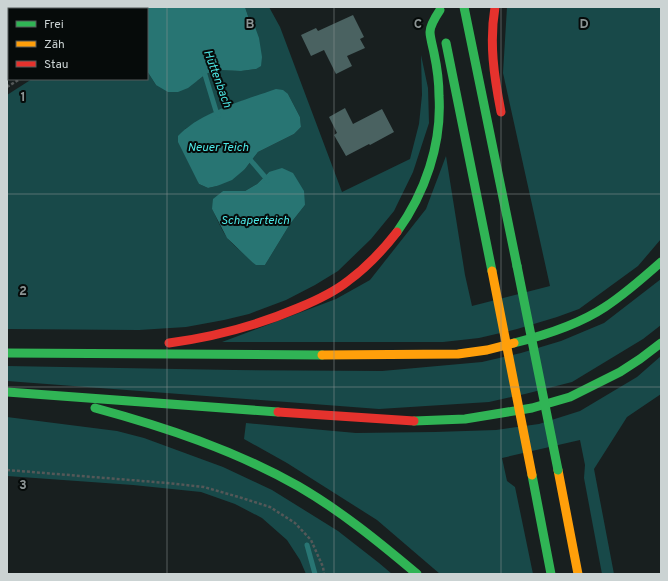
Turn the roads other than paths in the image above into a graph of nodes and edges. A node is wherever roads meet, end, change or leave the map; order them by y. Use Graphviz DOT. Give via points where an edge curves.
graph roads {
  1 [pos="464,7"];
  2 [pos="495,7"];
  3 [pos="439,8"];
  4 [pos="503,123"];
  5 [pos="502,153"];
  6 [pos="497,168"];
  7 [pos="661,262"];
  8 [pos="163,343"];
  9 [pos="661,343"];
  10 [pos="148,345"];
  11 [pos="7,353"];
  12 [pos="70,353"];
  13 [pos="7,392"];
  14 [pos="39,394"];
  15 [pos="416,574"];
  16 [pos="551,574"];
  17 [pos="578,574"];
  1 -- 6 [label="highway"];
  2 -- 4 [label="highway" via="492,57"];
  3 -- 8 [label="highway" via="430,32 440,103 434,155 401,227 370,263 353,278 312,302 285,314 226,333"];
  3 -- 16 [label="highway, bridge"];
  5 -- 6 [label="highway"];
  6 -- 17 [label="highway, bridge"];
  7 -- 12 [label="highway" via="619,297 581,320 542,336 487,350 458,354 368,355"];
  9 -- 14 [label="highway" via="620,372 570,397 532,408 464,419 410,421 356,418"];
  10 -- 12 [label="highway"];
  11 -- 12 [label="highway"];
  13 -- 14 [label="highway"];
  14 -- 15 [label="highway" via="152,424 238,456 317,498 350,520"];
}
